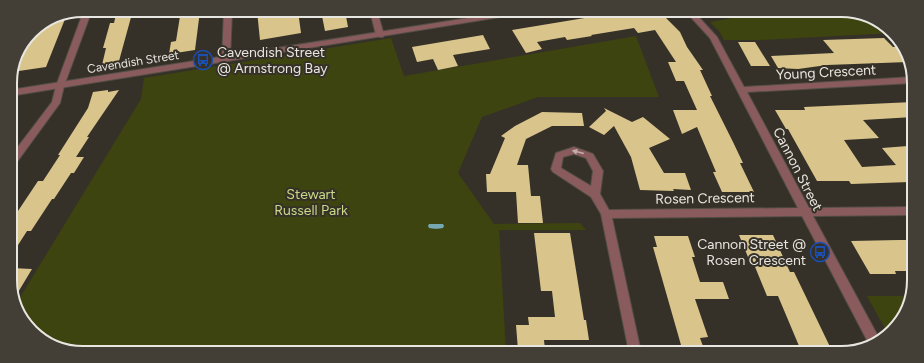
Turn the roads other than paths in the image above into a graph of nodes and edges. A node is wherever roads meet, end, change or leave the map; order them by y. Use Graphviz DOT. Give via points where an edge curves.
graph roads {
  1 [pos="85,17"];
  2 [pos="228,17"];
  3 [pos="375,17"];
  4 [pos="487,17"];
  5 [pos="695,17"];
  6 [pos="380,35"];
  7 [pos="226,60"];
  8 [pos="907,80"];
  9 [pos="60,86"];
  10 [pos="741,90"];
  11 [pos="17,92"];
  12 [pos="17,155"];
  13 [pos="595,194"];
  14 [pos="907,211"];
  15 [pos="804,212"];
  16 [pos="606,214"];
  17 [pos="872,338"];
  18 [pos="634,346"];
  1 -- 9 [label="street"];
  2 -- 7 [label="street"];
  3 -- 6 [label="street"];
  4 -- 6 [label="street, Cavendish Street"];
  5 -- 10 [label="street, Cannon Street" via="713,36"];
  6 -- 7 [label="street, Cavendish Street"];
  7 -- 9 [label="street, Cavendish Street"];
  8 -- 10 [label="street, Young Crescent"];
  9 -- 11 [label="street, Cavendish Street"];
  9 -- 12 [label="street" via="56,103"];
  10 -- 15 [label="street, Cannon Street"];
  13 -- 13 [label="street, one-way" via="598,171 590,156 574,150 559,154 556,170"];
  13 -- 16 [label="street"];
  14 -- 15 [label="street, Rosen Crescent"];
  15 -- 16 [label="street, Rosen Crescent"];
  15 -- 17 [label="street, Cannon Street"];
  16 -- 18 [label="street"];
}
